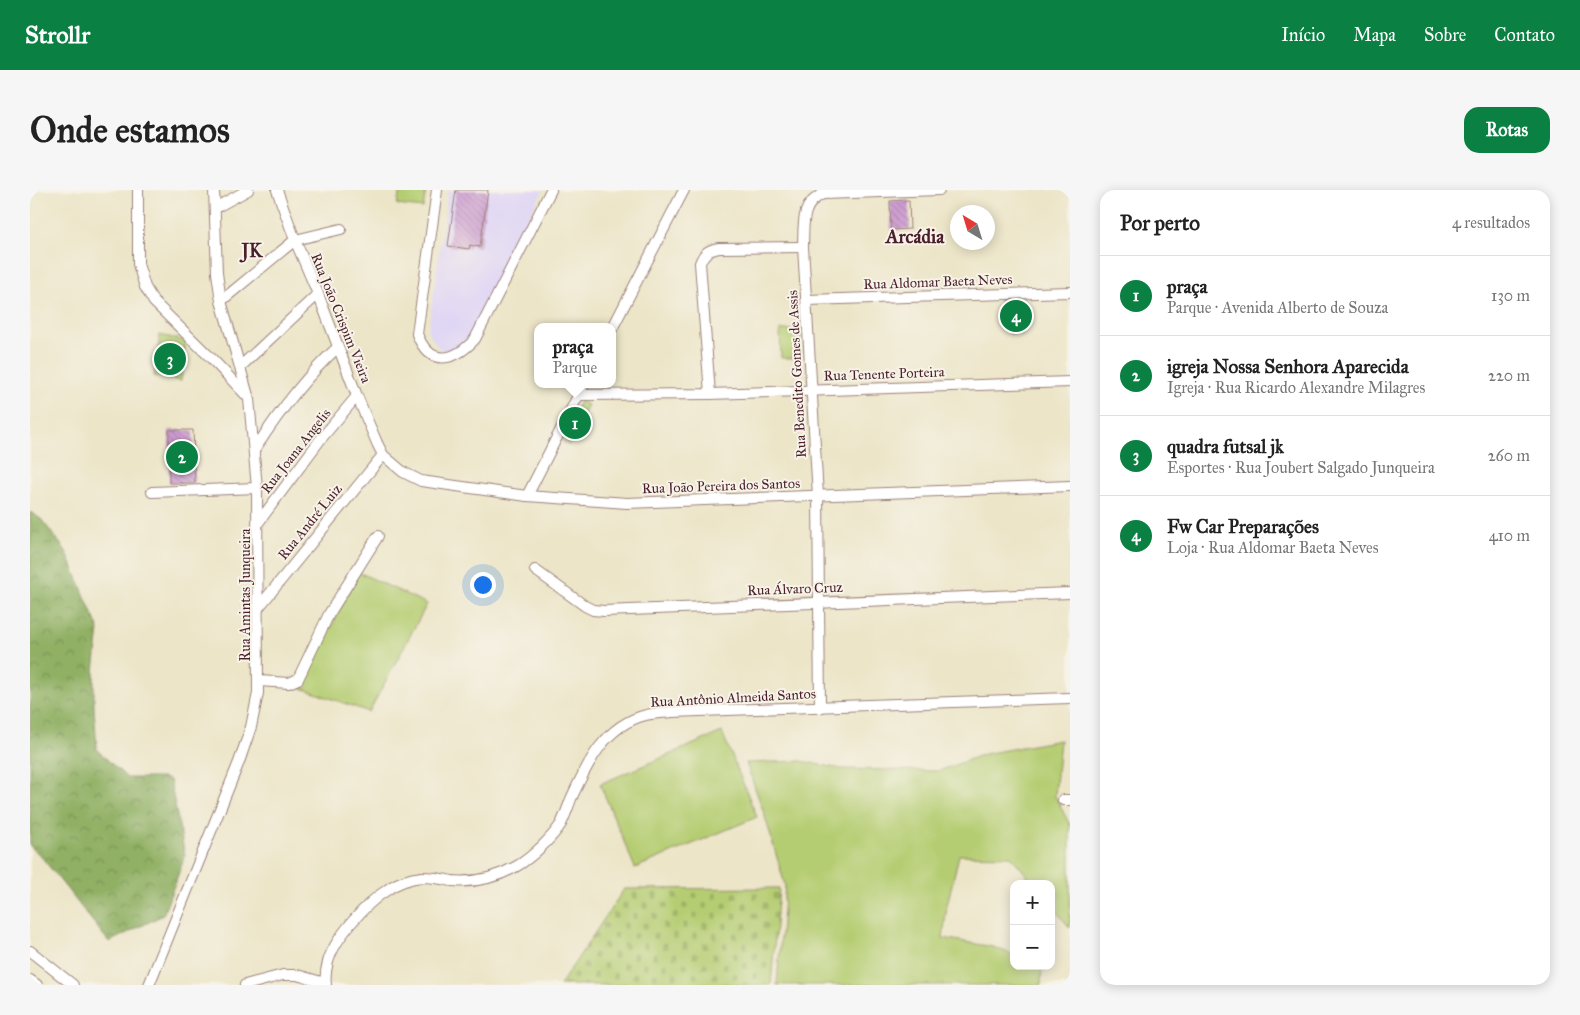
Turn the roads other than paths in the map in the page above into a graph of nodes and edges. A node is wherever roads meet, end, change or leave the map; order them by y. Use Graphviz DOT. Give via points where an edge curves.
graph roads {
  1 [pos="138,190"];
  2 [pos="214,190"];
  3 [pos="248,190"];
  4 [pos="277,190"];
  5 [pos="437,190"];
  6 [pos="551,190"];
  7 [pos="684,190"];
  8 [pos="928,190"];
  9 [pos="939,190"];
  10 [pos="215,208"];
  11 [pos="341,229"];
  12 [pos="295,240"];
  13 [pos="803,247"];
  14 [pos="1070,292"];
  15 [pos="318,294"];
  16 [pos="807,300"];
  17 [pos="221,301"];
  18 [pos="615,323"];
  19 [pos="338,347"];
  20 [pos="240,366"];
  21 [pos="1070,382"];
  22 [pos="582,388"];
  23 [pos="811,390"];
  24 [pos="710,394"];
  25 [pos="579,395"];
  26 [pos="357,396"];
  27 [pos="249,399"];
  28 [pos="255,449"];
  29 [pos="383,454"];
  30 [pos="1070,486"];
  31 [pos="257,488"];
  32 [pos="152,492"];
  33 [pos="527,496"];
  34 [pos="818,496"];
  35 [pos="258,523"];
  36 [pos="378,536"];
  37 [pos="535,570"];
  38 [pos="1070,593"];
  39 [pos="819,602"];
  40 [pos="259,607"];
  41 [pos="259,681"];
  42 [pos="1070,698"];
  43 [pos="820,708"];
  44 [pos="30,951"];
  45 [pos="30,980"];
  46 [pos="325,984"];
  47 [pos="37,985"];
  48 [pos="73,985"];
  49 [pos="150,985"];
  50 [pos="245,985"];
  1 -- 27 [label="street" via="138,264 145,287 154,302"];
  2 -- 10 [label="street, Rua Amintas Junqueira"];
  3 -- 10 [label="street"];
  4 -- 12 [label="street, Rua João Crispim Vieira"];
  5 -- 6 [label="street" via="417,334 427,352 438,357 453,357 475,339"];
  7 -- 18 [label="street"];
  8 -- 9 [label="street, Rua Benedito Gomes de Assis"];
  8 -- 13 [label="street, Rua Benedito Gomes de Assis" via="823,194 814,198 804,215"];
  10 -- 17 [label="street, Rua Amintas Junqueira"];
  11 -- 12 [label="street"];
  12 -- 15 [label="street, Rua João Crispim Vieira"];
  12 -- 17 [label="street"];
  13 -- 16 [label="street, Rua Benedito Gomes de Assis"];
  13 -- 24 [label="street" via="719,248 704,254 700,263"];
  14 -- 16 [label="street, Rua Aldomar Baeta Neves"];
  15 -- 19 [label="street, Rua João Crispim Vieira"];
  15 -- 20 [label="street"];
  16 -- 23 [label="street, Rua Benedito Gomes de Assis"];
  17 -- 20 [label="street, Rua Amintas Junqueira"];
  19 -- 26 [label="street, Rua João Crispim Vieira"];
  19 -- 28 [label="street" via="293,394"];
  20 -- 27 [label="street, Rua Amintas Junqueira"];
  21 -- 23 [label="street, Rua Tenente Porteira"];
  22 -- 25 [label="street"];
  23 -- 24 [label="street, Rua Tenente Porteira"];
  23 -- 34 [label="street, Rua Benedito Gomes de Assis"];
  24 -- 25 [label="street, Rua Tenente Porteira"];
  25 -- 33 [label="street"];
  26 -- 29 [label="street, Rua João Crispim Vieira"];
  26 -- 35 [label="street, Rua Joana Angelis"];
  27 -- 28 [label="street, Rua Amintas Junqueira"];
  28 -- 31 [label="street, Rua Amintas Junqueira"];
  29 -- 33 [label="street, Rua João Pereira dos Santos" via="402,472 421,481"];
  29 -- 40 [label="street, Rua André Luiz"];
  30 -- 34 [label="street, Rua João Pereira dos Santos"];
  31 -- 32 [label="street"];
  31 -- 35 [label="street, Rua Amintas Junqueira"];
  33 -- 34 [label="street, Rua João Pereira dos Santos" via="627,503"];
  34 -- 39 [label="street, Rua Benedito Gomes de Assis"];
  35 -- 40 [label="street, Rua Amintas Junqueira"];
  36 -- 41 [label="street" via="329,614 298,679 288,683"];
  37 -- 39 [label="street, Rua Álvaro Cruz" via="585,606 604,612"];
  38 -- 39 [label="street, Rua Álvaro Cruz"];
  39 -- 43 [label="street, Rua Benedito Gomes de Assis"];
  40 -- 41 [label="street, Rua Amintas Junqueira"];
  41 -- 49 [label="street, Rua Amintas Junqueira" via="256,711 239,762"];
  42 -- 43 [label="street, Rua Antônio Almeida Santos"];
  43 -- 46 [label="street, Rua Antônio Almeida Santos" via="672,712 646,715 628,722 595,751 560,824 547,841 519,865 481,881 423,877 387,889 347,929 334,947 327,963"];
  44 -- 48 [label="street"];
  45 -- 47 [label="street"];
  46 -- 50 [label="street" via="297,975 283,975"];
}
